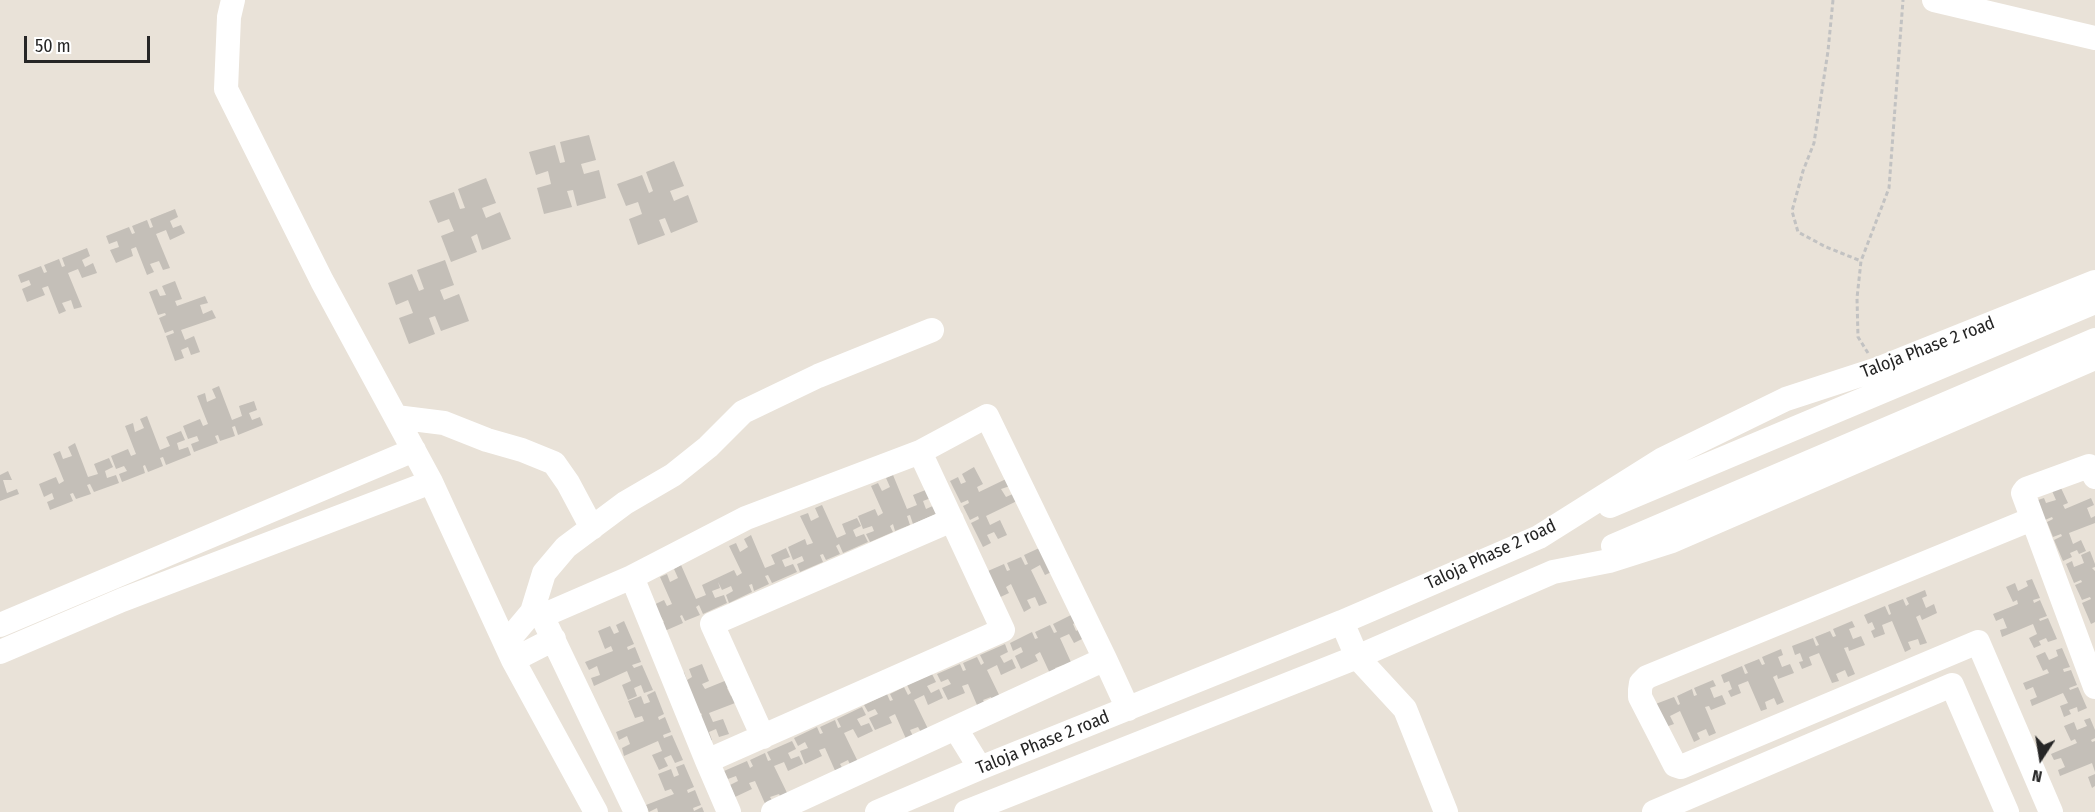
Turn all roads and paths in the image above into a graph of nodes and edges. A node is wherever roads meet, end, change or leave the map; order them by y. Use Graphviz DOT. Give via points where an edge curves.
graph roads {
  1 [pos="233,0"];
  2 [pos="1833,0"];
  3 [pos="1903,0"];
  4 [pos="1934,0"];
  5 [pos="2095,38"];
  6 [pos="1861,261"];
  7 [pos="2095,282"];
  8 [pos="2095,302"];
  9 [pos="932,330"];
  10 [pos="2095,340"];
  11 [pos="2095,358"];
  12 [pos="1878,369"];
  13 [pos="396,417"];
  14 [pos="414,450"];
  15 [pos="920,452"];
  16 [pos="2095,477"];
  17 [pos="431,482"];
  18 [pos="2032,519"];
  19 [pos="952,520"];
  20 [pos="592,528"];
  21 [pos="1539,537"];
  22 [pos="1553,572"];
  23 [pos="632,576"];
  24 [pos="1342,622"];
  25 [pos="0,625"];
  26 [pos="554,639"];
  27 [pos="509,651"];
  28 [pos="0,652"];
  29 [pos="1357,657"];
  30 [pos="1105,659"];
  31 [pos="1866,687"];
  32 [pos="2095,687"];
  33 [pos="1128,709"];
  34 [pos="1878,717"];
  35 [pos="956,729"];
  36 [pos="763,737"];
  37 [pos="1735,745"];
  38 [pos="707,761"];
  39 [pos="980,768"];
  40 [pos="1746,773"];
  41 [pos="1665,810"];
  42 [pos="596,812"];
  43 [pos="636,812"];
  44 [pos="729,812"];
  45 [pos="772,812"];
  46 [pos="877,812"];
  47 [pos="966,812"];
  48 [pos="1446,812"];
  49 [pos="2007,812"];
  50 [pos="2051,812"];
  1 -- 13 [label="street" via="226,89 322,281"];
  2 -- 6 [label="path" via="1814,143 1792,211 1798,232"];
  3 -- 6 [label="path" via="1889,188"];
  4 -- 5 [label="street"];
  6 -- 12 [label="path" via="1858,337"];
  7 -- 12 [label="street, Taloja Phase 2 road"];
  8 -- 21 [label="street"];
  9 -- 20 [label="street" via="818,376 743,412 673,475"];
  10 -- 22 [label="street"];
  11 -- 22 [label="street, Taloja Phase 2 road" via="1672,541 1609,561"];
  12 -- 21 [label="street, Taloja Phase 2 road" via="1786,399 1663,459"];
  13 -- 14 [label="street"];
  13 -- 20 [label="street" via="444,423 554,463"];
  14 -- 17 [label="street"];
  14 -- 25 [label="street"];
  15 -- 19 [label="street"];
  15 -- 23 [label="street" via="746,518"];
  15 -- 30 [label="street" via="987,416"];
  16 -- 18 [label="street" via="2089,466 2024,490"];
  17 -- 27 [label="street"];
  17 -- 28 [label="street" via="123,600"];
  18 -- 32 [label="street"];
  18 -- 37 [label="street" via="1647,677 1641,683 1640,697 1677,766"];
  19 -- 36 [label="street" via="1003,630"];
  19 -- 36 [label="street" via="712,624"];
  20 -- 27 [label="street" via="566,547 544,573 532,612"];
  21 -- 24 [label="street, Taloja Phase 2 road"];
  22 -- 29 [label="street, Taloja Phase 2 road"];
  23 -- 26 [label="street" via="542,616"];
  23 -- 38 [label="street"];
  24 -- 29 [label="street"];
  24 -- 33 [label="street, Taloja Phase 2 road"];
  26 -- 27 [label="street"];
  26 -- 43 [label="street"];
  27 -- 42 [label="street"];
  29 -- 47 [label="street, Taloja Phase 2 road"];
  29 -- 48 [label="street" via="1405,709"];
  30 -- 33 [label="street"];
  30 -- 35 [label="street"];
  31 -- 34 [label="street"];
  31 -- 37 [label="street"];
  31 -- 50 [label="street" via="1978,642"];
  33 -- 39 [label="street, Taloja Phase 2 road"];
  34 -- 40 [label="street"];
  34 -- 49 [label="street" via="1952,685"];
  35 -- 39 [label="street"];
  35 -- 45 [label="street"];
  36 -- 38 [label="street"];
  37 -- 40 [label="street"];
  38 -- 44 [label="street"];
  39 -- 46 [label="street, Taloja Phase 2 road"];
  40 -- 41 [label="street"];
}
